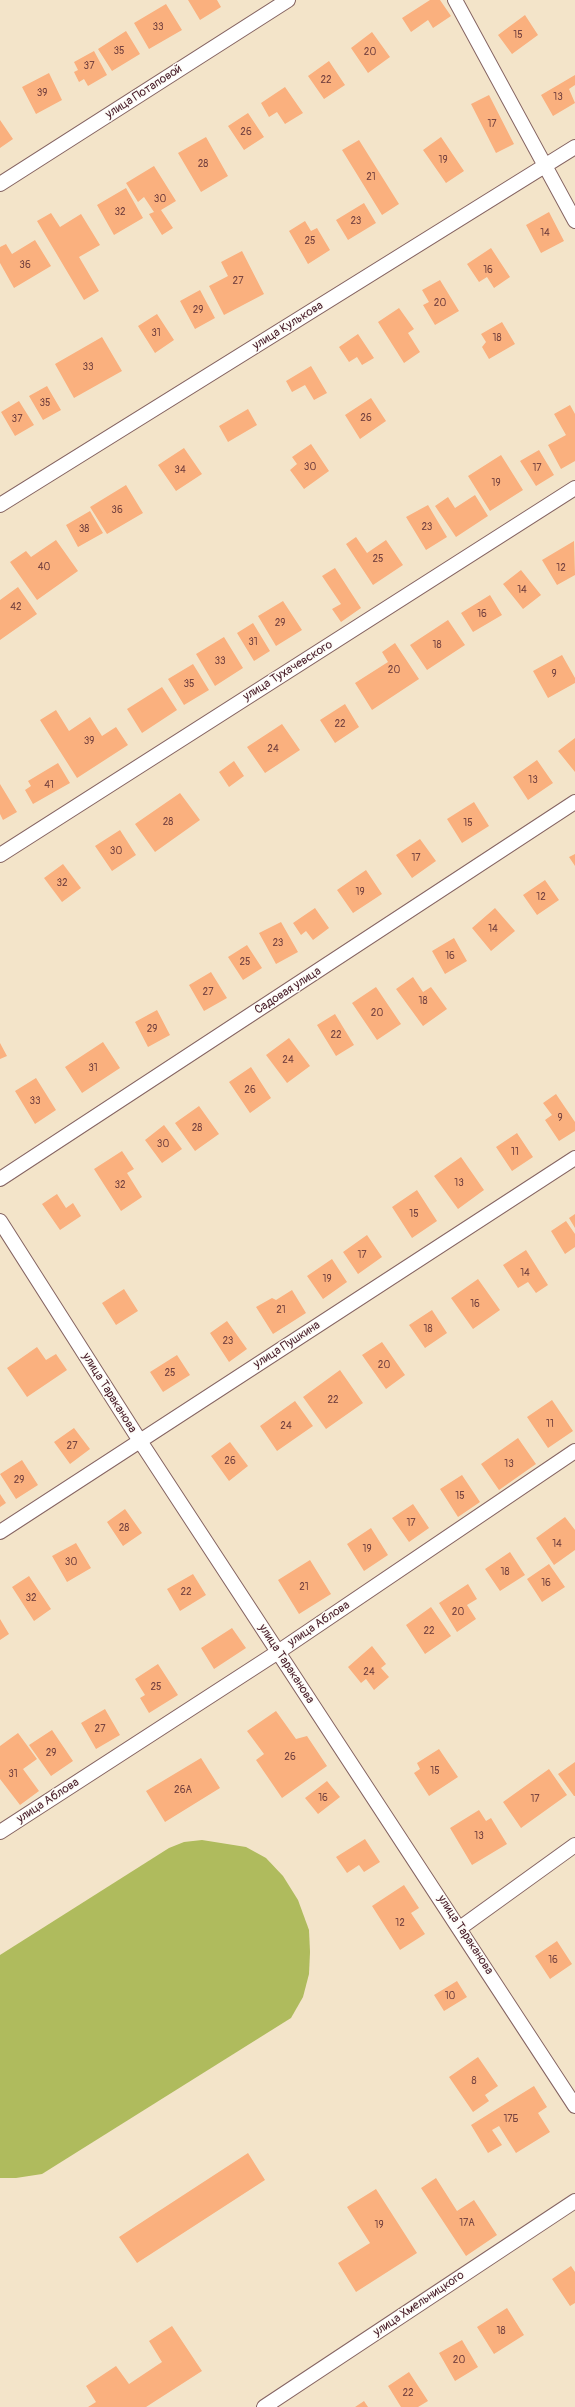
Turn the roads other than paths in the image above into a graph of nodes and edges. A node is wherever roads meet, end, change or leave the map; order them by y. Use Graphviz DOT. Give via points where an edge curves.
graph roads {
  1 [pos="288,0"];
  2 [pos="455,0"];
  3 [pos="575,147"];
  4 [pos="546,165"];
  5 [pos="0,184"];
  6 [pos="575,221"];
  7 [pos="575,488"];
  8 [pos="0,505"];
  9 [pos="575,802"];
  10 [pos="0,854"];
  11 [pos="575,1158"];
  12 [pos="0,1180"];
  13 [pos="0,1221"];
  14 [pos="140,1441"];
  15 [pos="575,1451"];
  16 [pos="0,1532"];
  17 [pos="278,1652"];
  18 [pos="0,1832"];
  19 [pos="575,1845"];
  20 [pos="460,1928"];
  21 [pos="575,2106"];
  22 [pos="575,2201"];
  23 [pos="264,2407"];
  1 -- 5 [label="street, улица Потаповой"];
  2 -- 4 [label="street"];
  3 -- 4 [label="street, улица Кулькова"];
  4 -- 6 [label="street"];
  4 -- 8 [label="street, улица Кулькова"];
  7 -- 10 [label="street, улица Тухачевского"];
  9 -- 12 [label="street, Садовая улица"];
  11 -- 14 [label="street, улица Пушкина"];
  13 -- 14 [label="street, улица Тараканова"];
  14 -- 16 [label="street, улица Пушкина"];
  14 -- 17 [label="street, улица Тараканова"];
  15 -- 17 [label="street, улица Аблова"];
  17 -- 18 [label="street, улица Аблова"];
  17 -- 20 [label="street, улица Тараканова"];
  19 -- 20 [label="street"];
  20 -- 21 [label="street, улица Тараканова"];
  22 -- 23 [label="street, улица Хмельницкого"];
}
